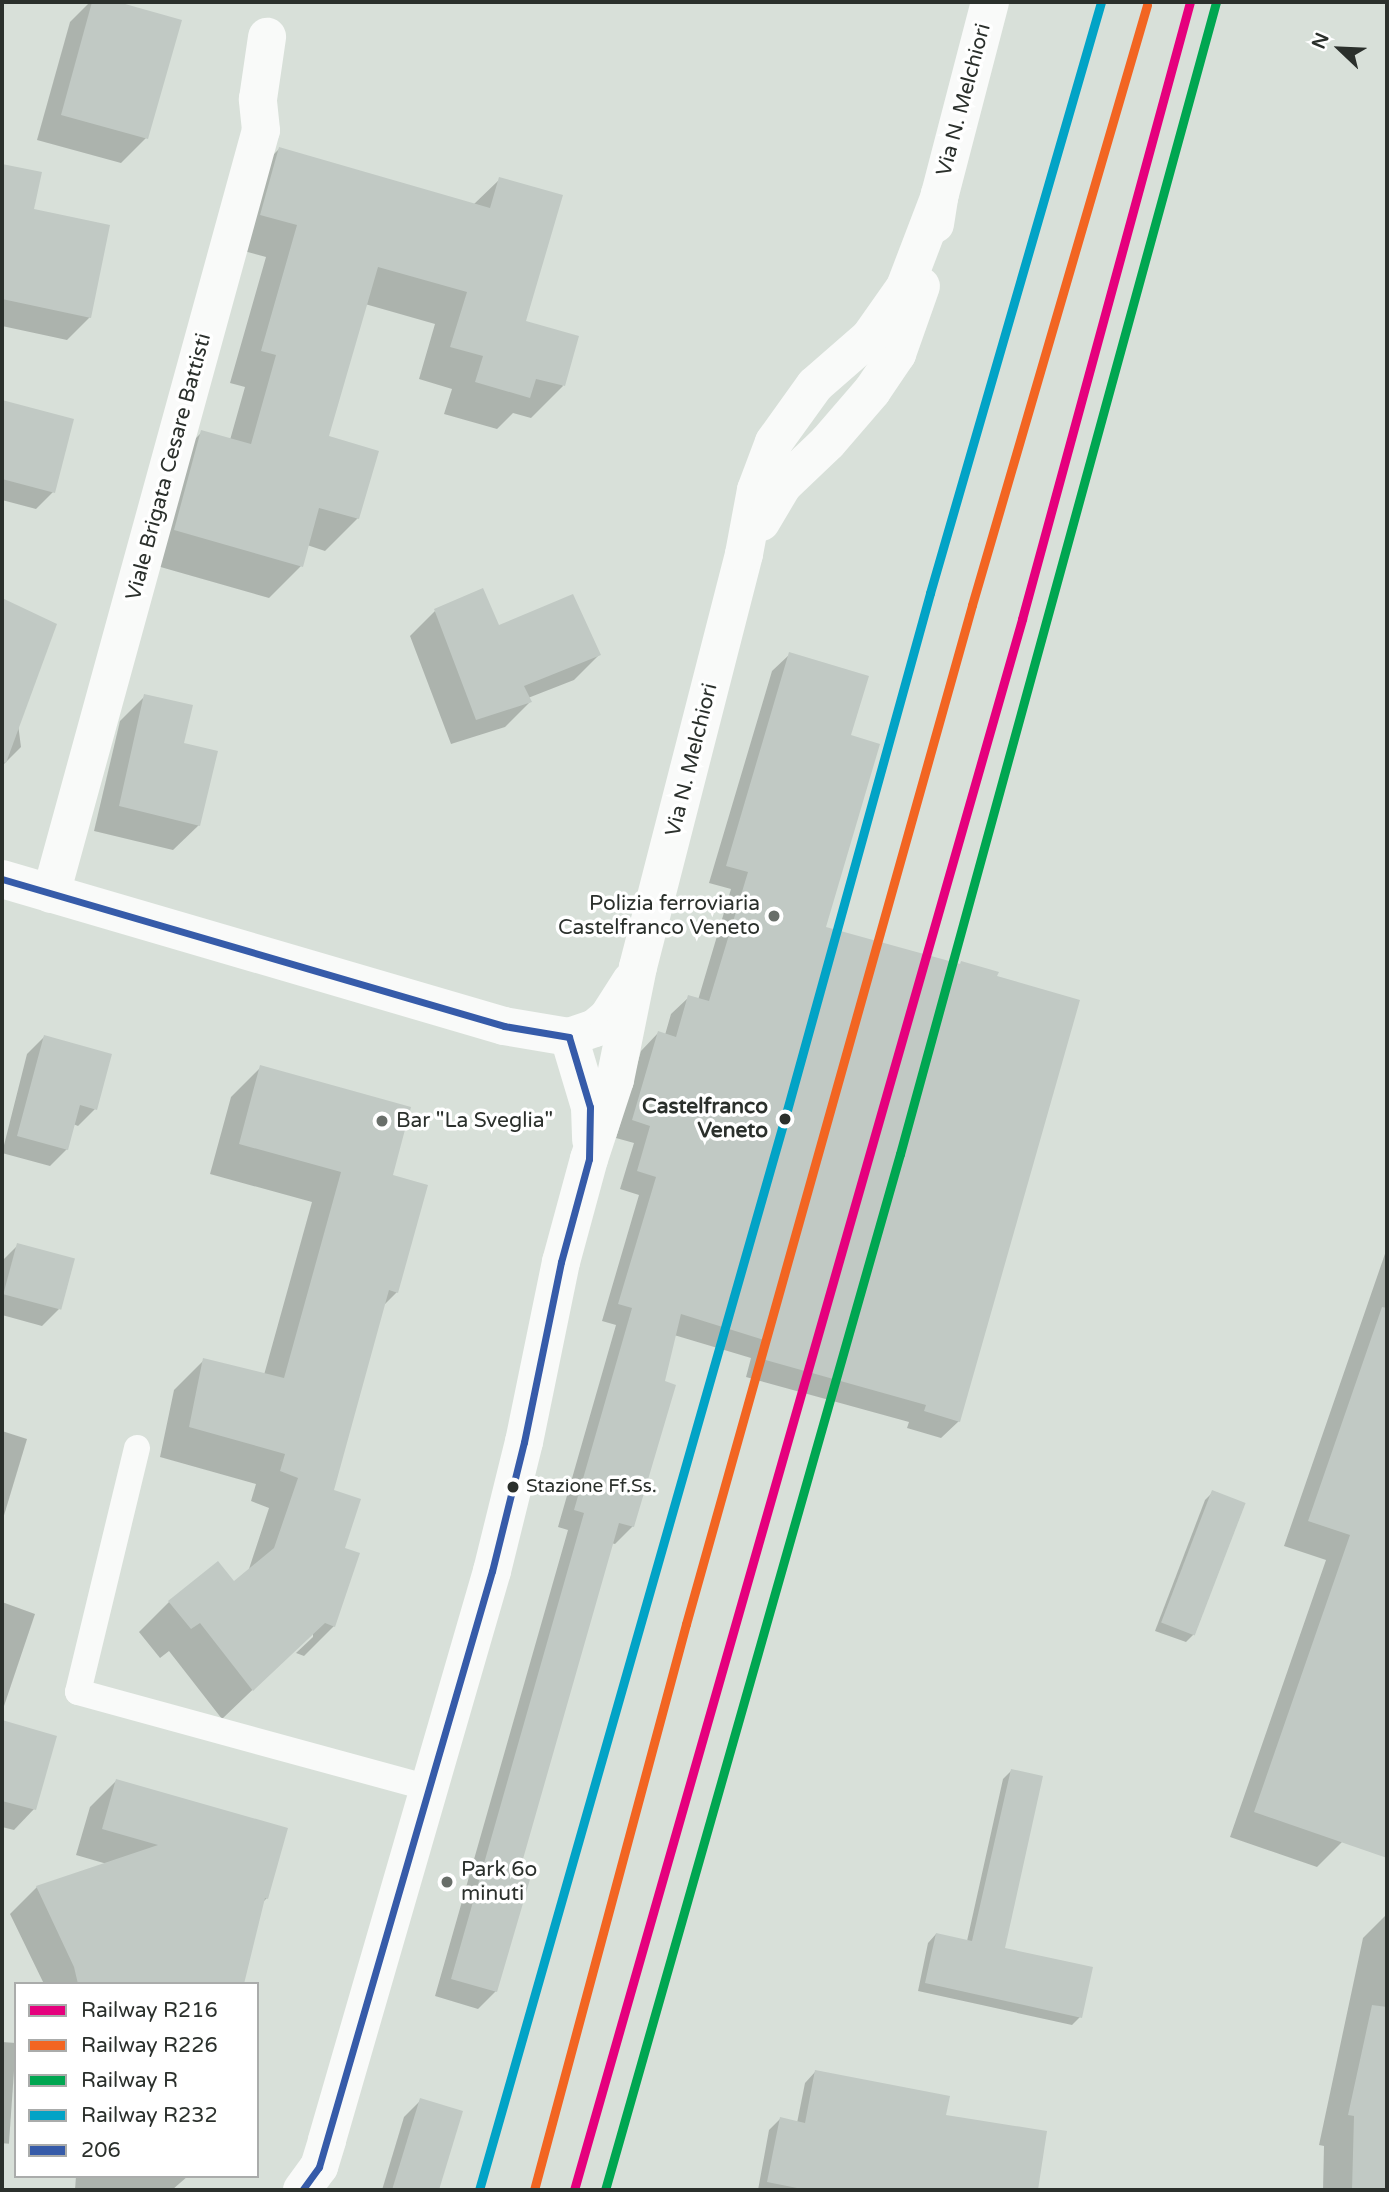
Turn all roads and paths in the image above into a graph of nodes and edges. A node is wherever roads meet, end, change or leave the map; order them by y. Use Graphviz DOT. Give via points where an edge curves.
graph roads {
  1 [pos="990,2"];
  2 [pos="267,37"];
  3 [pos="2,879"];
  4 [pos="51,894"];
  5 [pos="638,967"];
  6 [pos="569,1037"];
  7 [pos="589,1159"];
  8 [pos="137,1448"];
  9 [pos="428,1788"];
  10 [pos="302,2190"];
  1 -- 5 [label="street, Via N. Melchiori" via="939,198 905,287 870,337 815,384 774,442 755,491 744,554"];
  2 -- 4 [label="street, Viale Brigata Cesare Battisti" via="258,99 261,130"];
  3 -- 4 [label="street"];
  4 -- 6 [label="street" via="504,1026"];
  5 -- 6 [label="street, Via N. Melchiori" via="608,1017 595,1028"];
  5 -- 7 [label="street, Via N. Melchiori" via="615,1080"];
  6 -- 7 [label="street, Via N. Melchiori" via="590,1107"];
  7 -- 9 [label="street, Via N. Melchiori" via="561,1262 492,1571"];
  8 -- 9 [label="lane" via="78,1692"];
  9 -- 10 [label="street, Via N. Melchiori" via="322,2158"];
}
